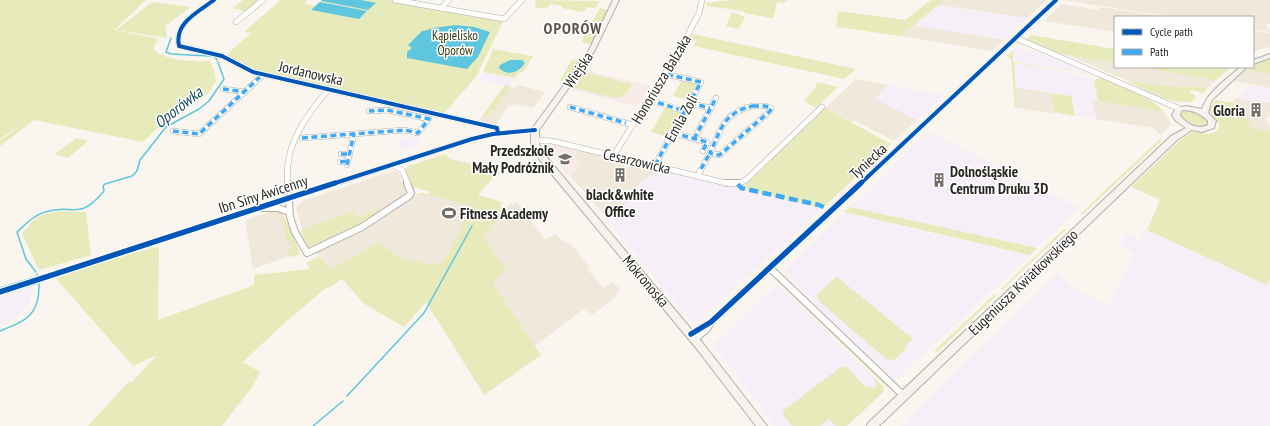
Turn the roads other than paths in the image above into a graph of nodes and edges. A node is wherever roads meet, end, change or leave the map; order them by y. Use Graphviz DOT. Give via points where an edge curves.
graph roads {
  1 [pos="214,0"];
  2 [pos="263,0"];
  3 [pos="395,0"];
  4 [pos="449,0"];
  5 [pos="522,0"];
  6 [pos="616,0"];
  7 [pos="702,0"];
  8 [pos="1056,0"];
  9 [pos="441,8"];
  10 [pos="236,22"];
  11 [pos="1016,38"];
  12 [pos="1270,56"];
  13 [pos="1254,62"];
  14 [pos="1243,68"];
  15 [pos="665,74"];
  16 [pos="263,75"];
  17 [pos="224,89"];
  18 [pos="329,89"];
  19 [pos="245,92"];
  20 [pos="716,98"];
  21 [pos="649,100"];
  22 [pos="1208,101"];
  23 [pos="690,102"];
  24 [pos="570,107"];
  25 [pos="822,107"];
  26 [pos="710,108"];
  27 [pos="1195,110"];
  28 [pos="368,111"];
  29 [pos="685,111"];
  30 [pos="1178,111"];
  31 [pos="1204,113"];
  32 [pos="1183,123"];
  33 [pos="633,125"];
  34 [pos="1192,127"];
  35 [pos="174,131"];
  36 [pos="498,133"];
  37 [pos="673,133"];
  38 [pos="354,134"];
  39 [pos="535,135"];
  40 [pos="302,138"];
  41 [pos="694,138"];
  42 [pos="1174,138"];
  43 [pos="702,151"];
  44 [pos="710,153"];
  45 [pos="341,154"];
  46 [pos="350,154"];
  47 [pos="614,155"];
  48 [pos="406,160"];
  49 [pos="340,162"];
  50 [pos="393,165"];
  51 [pos="654,165"];
  52 [pos="402,170"];
  53 [pos="698,175"];
  54 [pos="287,199"];
  55 [pos="260,208"];
  56 [pos="289,212"];
  57 [pos="770,268"];
  58 [pos="0,292"];
  59 [pos="693,337"];
  60 [pos="904,396"];
  61 [pos="762,426"];
  62 [pos="872,426"];
  1 -- 16 [label="street, Jordanowska" via="182,25 176,38 178,44 187,49 223,56 245,70"];
  2 -- 10 [label="street"];
  3 -- 9 [label="street"];
  4 -- 9 [label="street"];
  5 -- 9 [label="street" via="504,19"];
  6 -- 39 [label="main road, Wiejska" via="591,52"];
  7 -- 15 [label="street, Honoriusza Balzaka" via="699,13"];
  8 -- 11 [label="street, Tyniecka"];
  11 -- 30 [label="street" via="1141,92"];
  11 -- 57 [label="street, Tyniecka"];
  12 -- 13 [label="main road"];
  14 -- 22 [label="main road"];
  15 -- 21 [label="street, Honoriusza Balzaka"];
  15 -- 23 [label="street, Emila Zoli" via="701,82"];
  16 -- 18 [label="street, Jordanowska"];
  16 -- 19 [label="street"];
  17 -- 19 [label="street"];
  18 -- 36 [label="street, Jordanowska" via="496,128"];
  18 -- 54 [label="street" via="309,113 292,145 287,168"];
  19 -- 35 [label="street" via="199,134"];
  20 -- 26 [label="street"];
  21 -- 29 [label="street"];
  21 -- 33 [label="street, Honoriusza Balzaka"];
  22 -- 27 [label="main road"];
  22 -- 31 [label="main road"];
  23 -- 26 [label="street"];
  23 -- 29 [label="street, Emila Zoli"];
  24 -- 33 [label="street"];
  25 -- 53 [label="street, Cesarzowicka" via="746,180 730,184"];
  26 -- 41 [label="street"];
  27 -- 30 [label="main road"];
  27 -- 31 [label="main road"];
  28 -- 38 [label="street" via="387,110 429,119 418,133 405,130"];
  29 -- 37 [label="street, Emila Zoli"];
  30 -- 32 [label="main road" via="1178,118"];
  31 -- 34 [label="main road" via="1212,121 1211,126 1202,129"];
  32 -- 34 [label="main road"];
  32 -- 42 [label="main road, Eugeniusza Kwiatkowskiego"];
  33 -- 47 [label="street, Honoriusza Balzaka"];
  34 -- 42 [label="main road, Eugeniusza Kwiatkowskiego"];
  36 -- 39 [label="street, Ibn Siny Awicenny"];
  36 -- 48 [label="street, Ibn Siny Awicenny"];
  37 -- 41 [label="street"];
  37 -- 51 [label="street, Emila Zoli"];
  38 -- 40 [label="street"];
  38 -- 46 [label="street"];
  39 -- 47 [label="street, Cesarzowicka" via="545,140"];
  39 -- 59 [label="main road, Mokronoska" via="538,152"];
  41 -- 43 [label="street" via="707,142"];
  42 -- 60 [label="main road, Eugeniusza Kwiatkowskiego"];
  44 -- 44 [label="street" via="722,153 771,108 752,105 735,112 726,120"];
  44 -- 53 [label="street"];
  45 -- 46 [label="street"];
  46 -- 49 [label="street" via="348,163"];
  47 -- 51 [label="street, Cesarzowicka"];
  48 -- 50 [label="street, Ibn Siny Awicenny"];
  48 -- 52 [label="street"];
  50 -- 52 [label="street"];
  50 -- 54 [label="street, Ibn Siny Awicenny"];
  51 -- 53 [label="street, Cesarzowicka"];
  52 -- 56 [label="street" via="411,192 409,196 362,227 307,253"];
  54 -- 55 [label="street, Ibn Siny Awicenny"];
  54 -- 56 [label="street"];
  55 -- 56 [label="street" via="278,208"];
  55 -- 58 [label="street, Ibn Siny Awicenny"];
  57 -- 59 [label="street, Tyniecka" via="711,322 708,329"];
  57 -- 60 [label="street"];
  59 -- 61 [label="main road, Mokronoska"];
  60 -- 62 [label="main road, Eugeniusza Kwiatkowskiego"];
}
